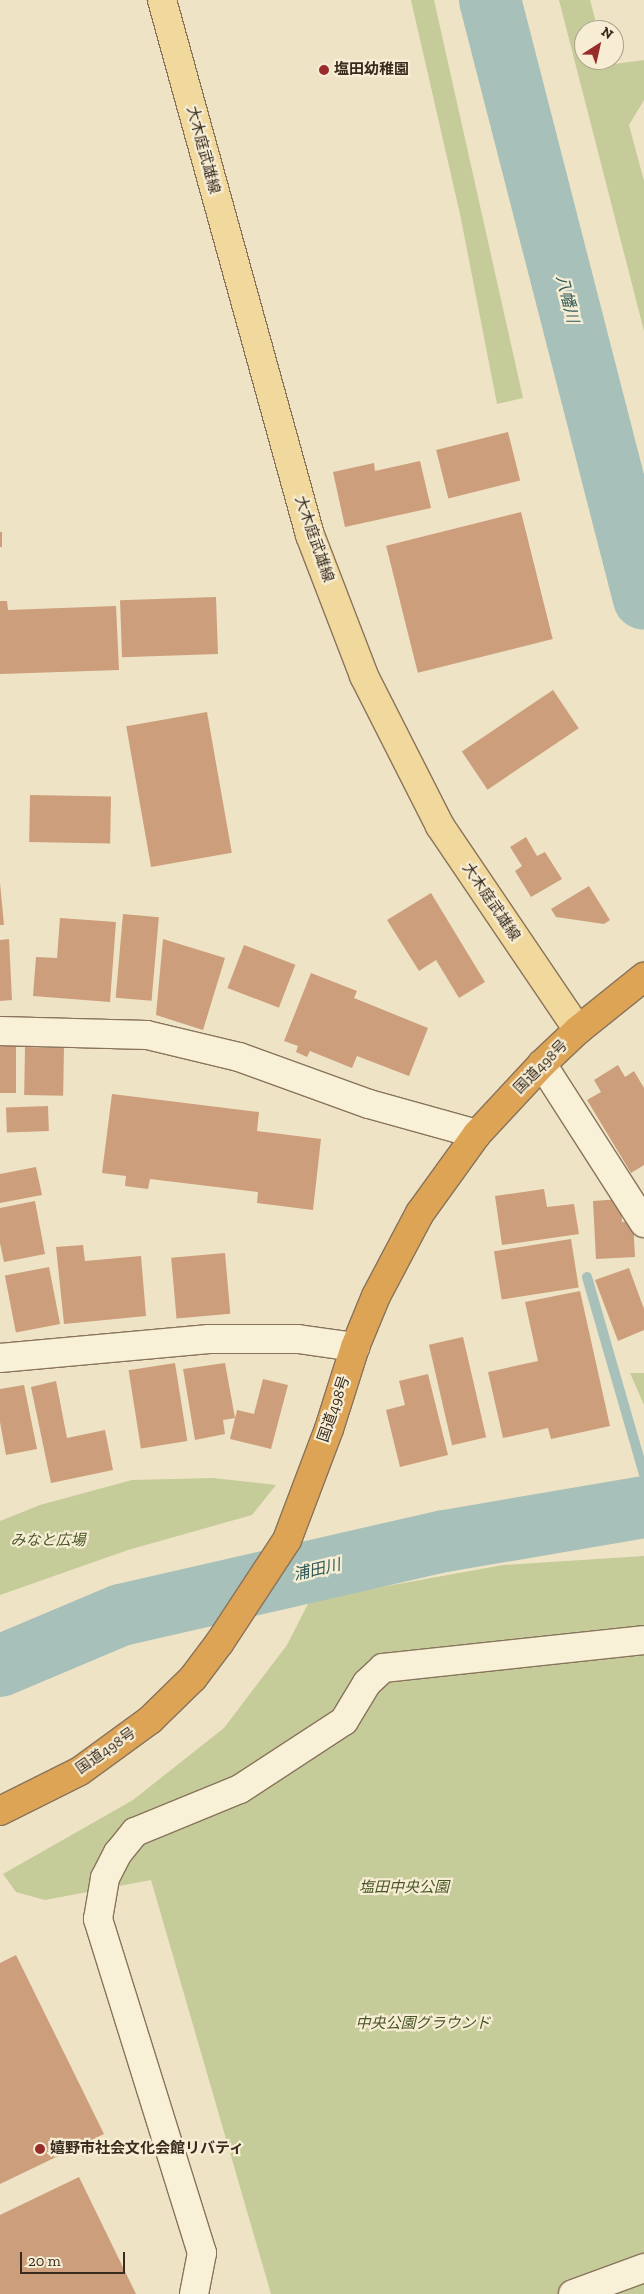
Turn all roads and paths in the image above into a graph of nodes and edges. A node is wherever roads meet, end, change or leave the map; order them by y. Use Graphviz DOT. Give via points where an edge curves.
graph roads {
  1 [pos="162,0"];
  2 [pos="644,977"];
  3 [pos="578,1030"];
  4 [pos="0,1031"];
  5 [pos="542,1064"];
  6 [pos="477,1134"];
  7 [pos="644,1222"];
  8 [pos="355,1347"];
  9 [pos="1,1352"];
  10 [pos="644,1640"];
  11 [pos="0,1811"];
  12 [pos="644,2268"];
  13 [pos="194,2294"];
  14 [pos="573,2294"];
  1 -- 3 [label="main road, 大木庭武雄線" via="310,535 364,676 440,826"];
  2 -- 3 [label="highway, 国道498号"];
  3 -- 5 [label="highway, 国道498号"];
  4 -- 6 [label="street" via="147,1035 239,1058 368,1104"];
  5 -- 6 [label="highway, 国道498号"];
  5 -- 7 [label="street"];
  6 -- 8 [label="highway, 国道498号" via="420,1213 376,1296"];
  8 -- 9 [label="street" via="298,1339 209,1338"];
  8 -- 11 [label="highway, 国道498号" via="329,1429 286,1540 193,1678 150,1720 80,1771"];
  10 -- 13 [label="street" via="383,1668 367,1683 344,1721 240,1789 135,1832 118,1853 105,1878 98,1918 202,2253"];
  12 -- 14 [label="street"];
}
